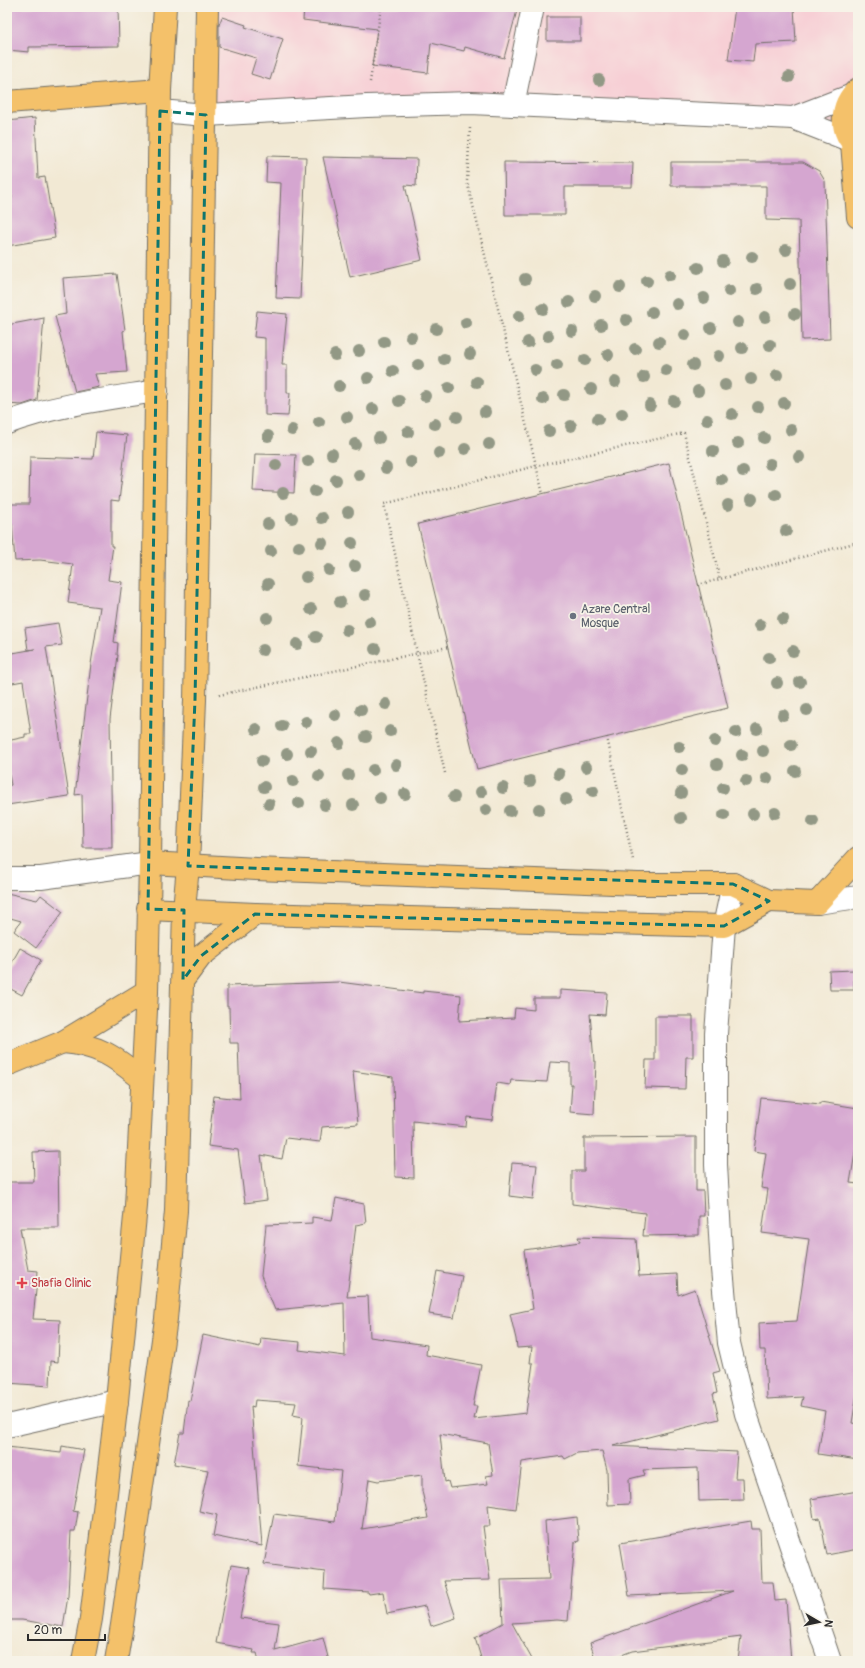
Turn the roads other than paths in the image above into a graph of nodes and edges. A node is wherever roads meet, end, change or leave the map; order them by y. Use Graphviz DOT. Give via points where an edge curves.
graph roads {
  1 [pos="165,7"];
  2 [pos="207,7"];
  3 [pos="533,7"];
  4 [pos="854,93"];
  5 [pos="160,101"];
  6 [pos="7,102"];
  7 [pos="513,105"];
  8 [pos="206,115"];
  9 [pos="793,118"];
  10 [pos="853,144"];
  11 [pos="858,217"];
  12 [pos="157,391"];
  13 [pos="7,423"];
  14 [pos="858,858"];
  15 [pos="150,863"];
  16 [pos="188,866"];
  17 [pos="7,878"];
  18 [pos="733,884"];
  19 [pos="858,897"];
  20 [pos="769,901"];
  21 [pos="816,903"];
  22 [pos="148,909"];
  23 [pos="184,910"];
  24 [pos="255,914"];
  25 [pos="724,926"];
  26 [pos="183,980"];
  27 [pos="147,991"];
  28 [pos="63,1042"];
  29 [pos="7,1065"];
  30 [pos="142,1079"];
  31 [pos="117,1401"];
  32 [pos="7,1426"];
  33 [pos="83,1661"];
  34 [pos="116,1661"];
  35 [pos="830,1661"];
  1 -- 5 [label="main road"];
  2 -- 8 [label="main road"];
  3 -- 7 [label="street"];
  4 -- 9 [label="street"];
  4 -- 10 [label="main road" via="847,101 843,121"];
  5 -- 6 [label="main road"];
  5 -- 8 [label="street"];
  5 -- 12 [label="main road"];
  7 -- 8 [label="street" via="471,103 367,106"];
  7 -- 9 [label="street"];
  8 -- 16 [label="main road" via="194,700"];
  9 -- 10 [label="street"];
  10 -- 11 [label="main road"];
  12 -- 13 [label="street" via="58,408"];
  12 -- 15 [label="main road"];
  14 -- 21 [label="main road"];
  15 -- 16 [label="main road"];
  15 -- 17 [label="street" via="41,878"];
  15 -- 22 [label="main road"];
  16 -- 18 [label="main road" via="638,884"];
  16 -- 23 [label="main road"];
  18 -- 20 [label="main road"];
  18 -- 25 [label="street"];
  19 -- 21 [label="street"];
  20 -- 21 [label="main road"];
  20 -- 25 [label="main road"];
  22 -- 23 [label="main road"];
  22 -- 27 [label="main road"];
  23 -- 24 [label="main road"];
  23 -- 26 [label="main road"];
  24 -- 25 [label="main road"];
  24 -- 26 [label="main road" via="201,956"];
  25 -- 35 [label="street" via="716,1034 716,1157 729,1343 746,1414"];
  26 -- 34 [label="main road" via="176,1211 166,1319"];
  27 -- 28 [label="main road"];
  27 -- 30 [label="main road"];
  28 -- 29 [label="main road"];
  28 -- 30 [label="main road" via="105,1052"];
  30 -- 31 [label="main road" via="136,1206"];
  31 -- 32 [label="street"];
  31 -- 33 [label="main road" via="91,1620"];
}
